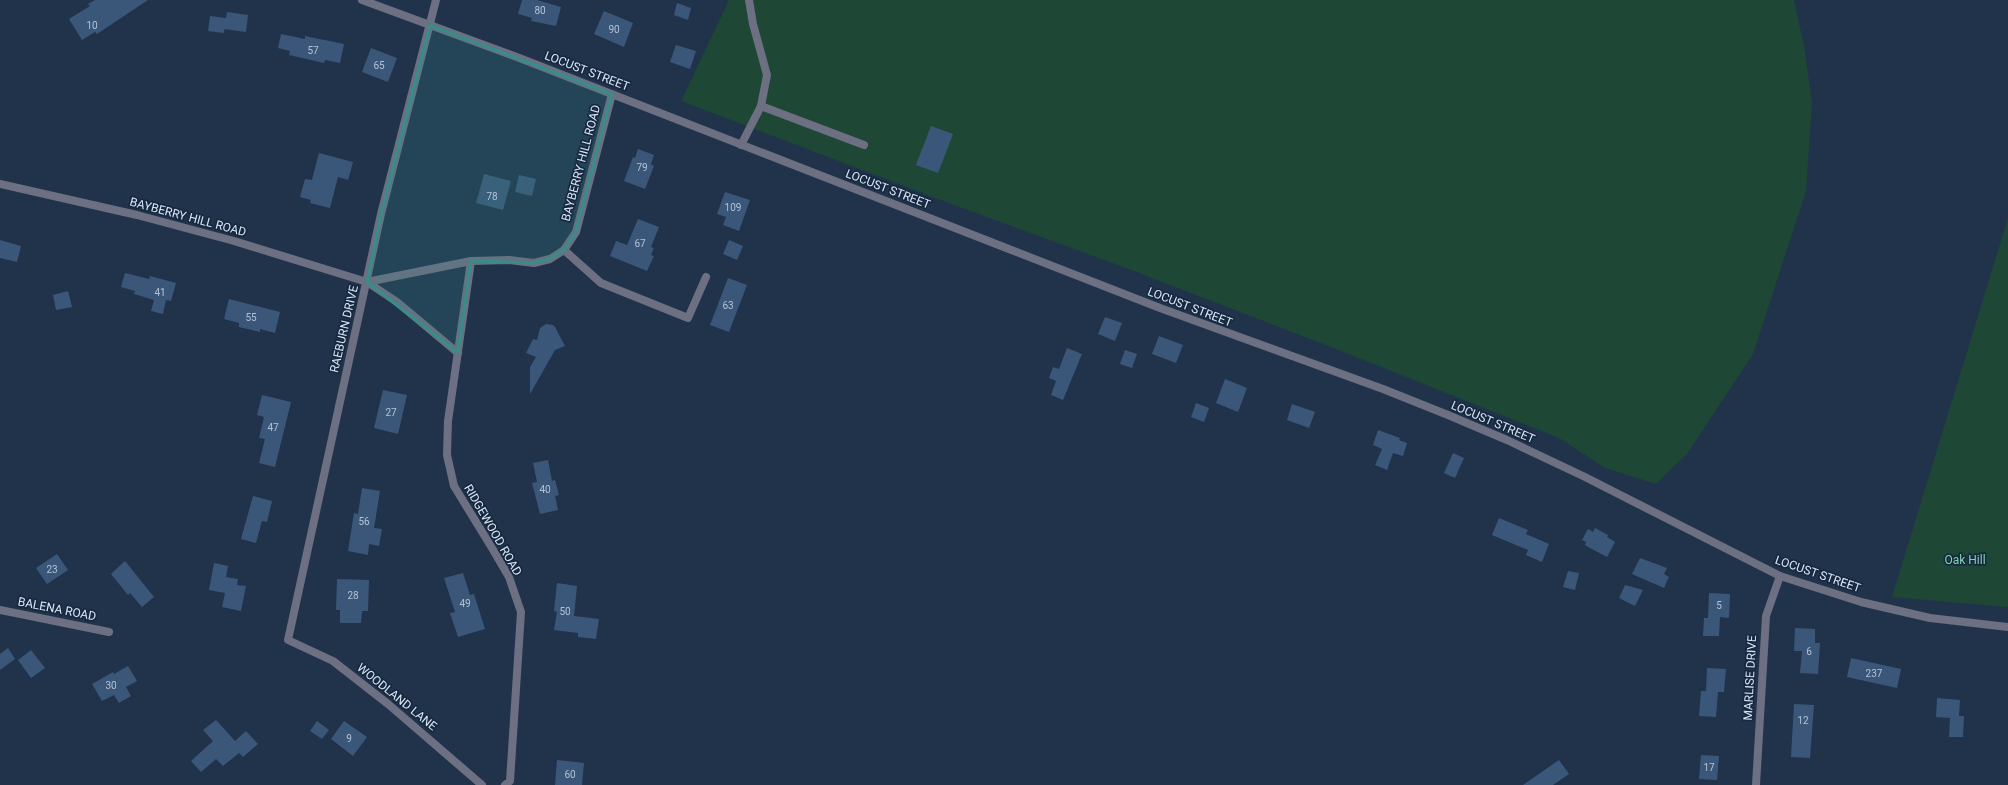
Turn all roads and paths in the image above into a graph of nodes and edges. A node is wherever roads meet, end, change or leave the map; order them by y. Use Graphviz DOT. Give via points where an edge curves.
graph roads {
  1 [pos="362,0"];
  2 [pos="436,0"];
  3 [pos="749,0"];
  4 [pos="430,25"];
  5 [pos="612,94"];
  6 [pos="761,106"];
  7 [pos="741,144"];
  8 [pos="864,144"];
  9 [pos="0,184"];
  10 [pos="564,250"];
  11 [pos="471,261"];
  12 [pos="706,277"];
  13 [pos="367,282"];
  14 [pos="458,353"];
  15 [pos="1780,576"];
  16 [pos="0,610"];
  17 [pos="2008,627"];
  18 [pos="109,632"];
  19 [pos="288,640"];
  20 [pos="482,785"];
  21 [pos="505,785"];
  22 [pos="1756,785"];
  1 -- 4 [label="street, LOCUST STREET"];
  2 -- 4 [label="street, RAEBURN DRIVE"];
  3 -- 6 [label="street" via="767,75"];
  4 -- 5 [label="street, LOCUST STREET"];
  4 -- 13 [label="street, RAEBURN DRIVE" via="381,214"];
  5 -- 7 [label="street, LOCUST STREET"];
  5 -- 10 [label="street, BAYBERRY HILL ROAD" via="576,232"];
  6 -- 7 [label="street"];
  6 -- 8 [label="street"];
  7 -- 15 [label="street, LOCUST STREET" via="1167,311 1448,415 1583,476"];
  9 -- 13 [label="street, BAYBERRY HILL ROAD" via="137,215 234,241"];
  10 -- 11 [label="street, BAYBERRY HILL ROAD" via="550,259 534,263 509,260"];
  10 -- 12 [label="street" via="601,283 688,318"];
  11 -- 13 [label="street, BAYBERRY HILL ROAD"];
  11 -- 14 [label="street, RIDGEWOOD ROAD"];
  13 -- 14 [label="street, BAYBERRY HILL ROAD" via="397,302"];
  13 -- 19 [label="street, RAEBURN DRIVE"];
  14 -- 21 [label="street, RIDGEWOOD ROAD" via="448,421 447,455 454,486 509,577 520,612 510,782"];
  15 -- 17 [label="street, LOCUST STREET" via="1861,602 1930,618"];
  15 -- 22 [label="street, MARLISE DRIVE" via="1766,616"];
  16 -- 18 [label="street, BALENA ROAD"];
  19 -- 20 [label="street, WOODLAND LANE" via="333,661 388,704"];
}
